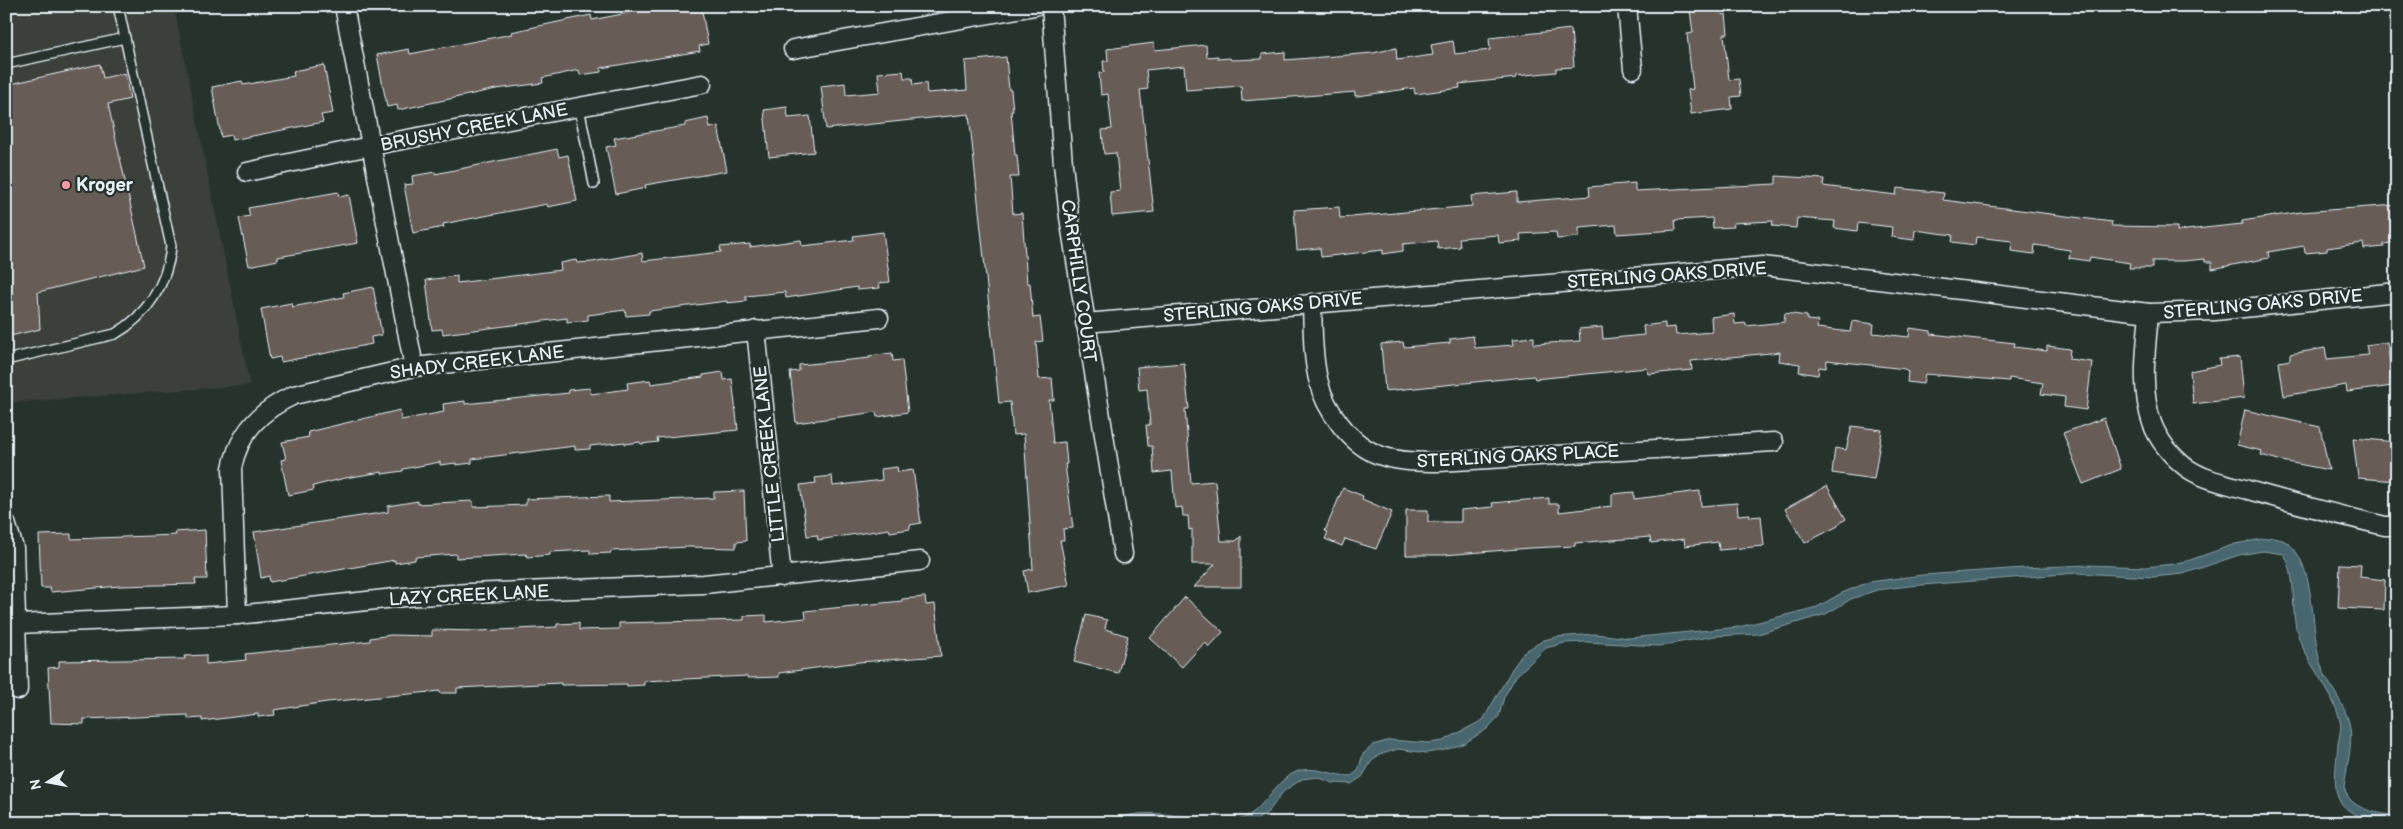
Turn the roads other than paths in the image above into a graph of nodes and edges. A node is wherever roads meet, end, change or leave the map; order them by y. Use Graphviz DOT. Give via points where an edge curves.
graph roads {
  1 [pos="118,6"];
  2 [pos="344,6"];
  3 [pos="1036,6"];
  4 [pos="1051,6"];
  5 [pos="1627,6"];
  6 [pos="125,38"];
  7 [pos="793,49"];
  8 [pos="6,64"];
  9 [pos="1633,69"];
  10 [pos="702,84"];
  11 [pos="579,107"];
  12 [pos="370,146"];
  13 [pos="247,172"];
  14 [pos="594,184"];
  15 [pos="2397,292"];
  16 [pos="1312,302"];
  17 [pos="2148,313"];
  18 [pos="879,318"];
  19 [pos="1084,323"];
  20 [pos="756,330"];
  21 [pos="6,360"];
  22 [pos="414,367"];
  23 [pos="1774,442"];
  24 [pos="6,523"];
  25 [pos="2397,526"];
  26 [pos="1123,554"];
  27 [pos="920,561"];
  28 [pos="782,577"];
  29 [pos="237,615"];
  30 [pos="17,624"];
  31 [pos="18,690"];
  1 -- 6 [label="lane"];
  2 -- 12 [label="street"];
  3 -- 7 [label="street"];
  4 -- 19 [label="street, CARPHILLY COURT" via="1063,164"];
  5 -- 9 [label="street"];
  6 -- 8 [label="lane"];
  6 -- 21 [label="lane" via="171,246 164,281 143,311 115,334"];
  10 -- 11 [label="street, BRUSHY CREEK LANE"];
  11 -- 12 [label="street, BRUSHY CREEK LANE"];
  11 -- 14 [label="lane"];
  12 -- 13 [label="street, BRUSHY CREEK LANE"];
  12 -- 22 [label="street"];
  15 -- 17 [label="street, STERLING OAKS DRIVE" via="2215,311"];
  16 -- 17 [label="street, STERLING OAKS DRIVE" via="1763,266"];
  16 -- 19 [label="street, STERLING OAKS DRIVE"];
  16 -- 23 [label="street, STERLING OAKS PLACE" via="1315,362 1325,398 1347,432 1380,456 1399,461 1439,462"];
  17 -- 25 [label="street" via="2144,376 2148,408 2158,435 2174,456 2198,474 2222,482 2312,508"];
  18 -- 20 [label="street, SHADY CREEK LANE"];
  19 -- 26 [label="street, CARPHILLY COURT"];
  20 -- 22 [label="street, SHADY CREEK LANE"];
  20 -- 28 [label="street, LITTLE CREEK LANE"];
  22 -- 29 [label="street, SHADY CREEK LANE" via="294,395 267,409 248,429 236,449 232,468"];
  24 -- 30 [label="street" via="14,548"];
  27 -- 28 [label="street, LAZY CREEK LANE"];
  28 -- 29 [label="street, LAZY CREEK LANE" via="704,584 404,597"];
  29 -- 30 [label="street, LAZY CREEK LANE"];
  30 -- 31 [label="street"];
}
